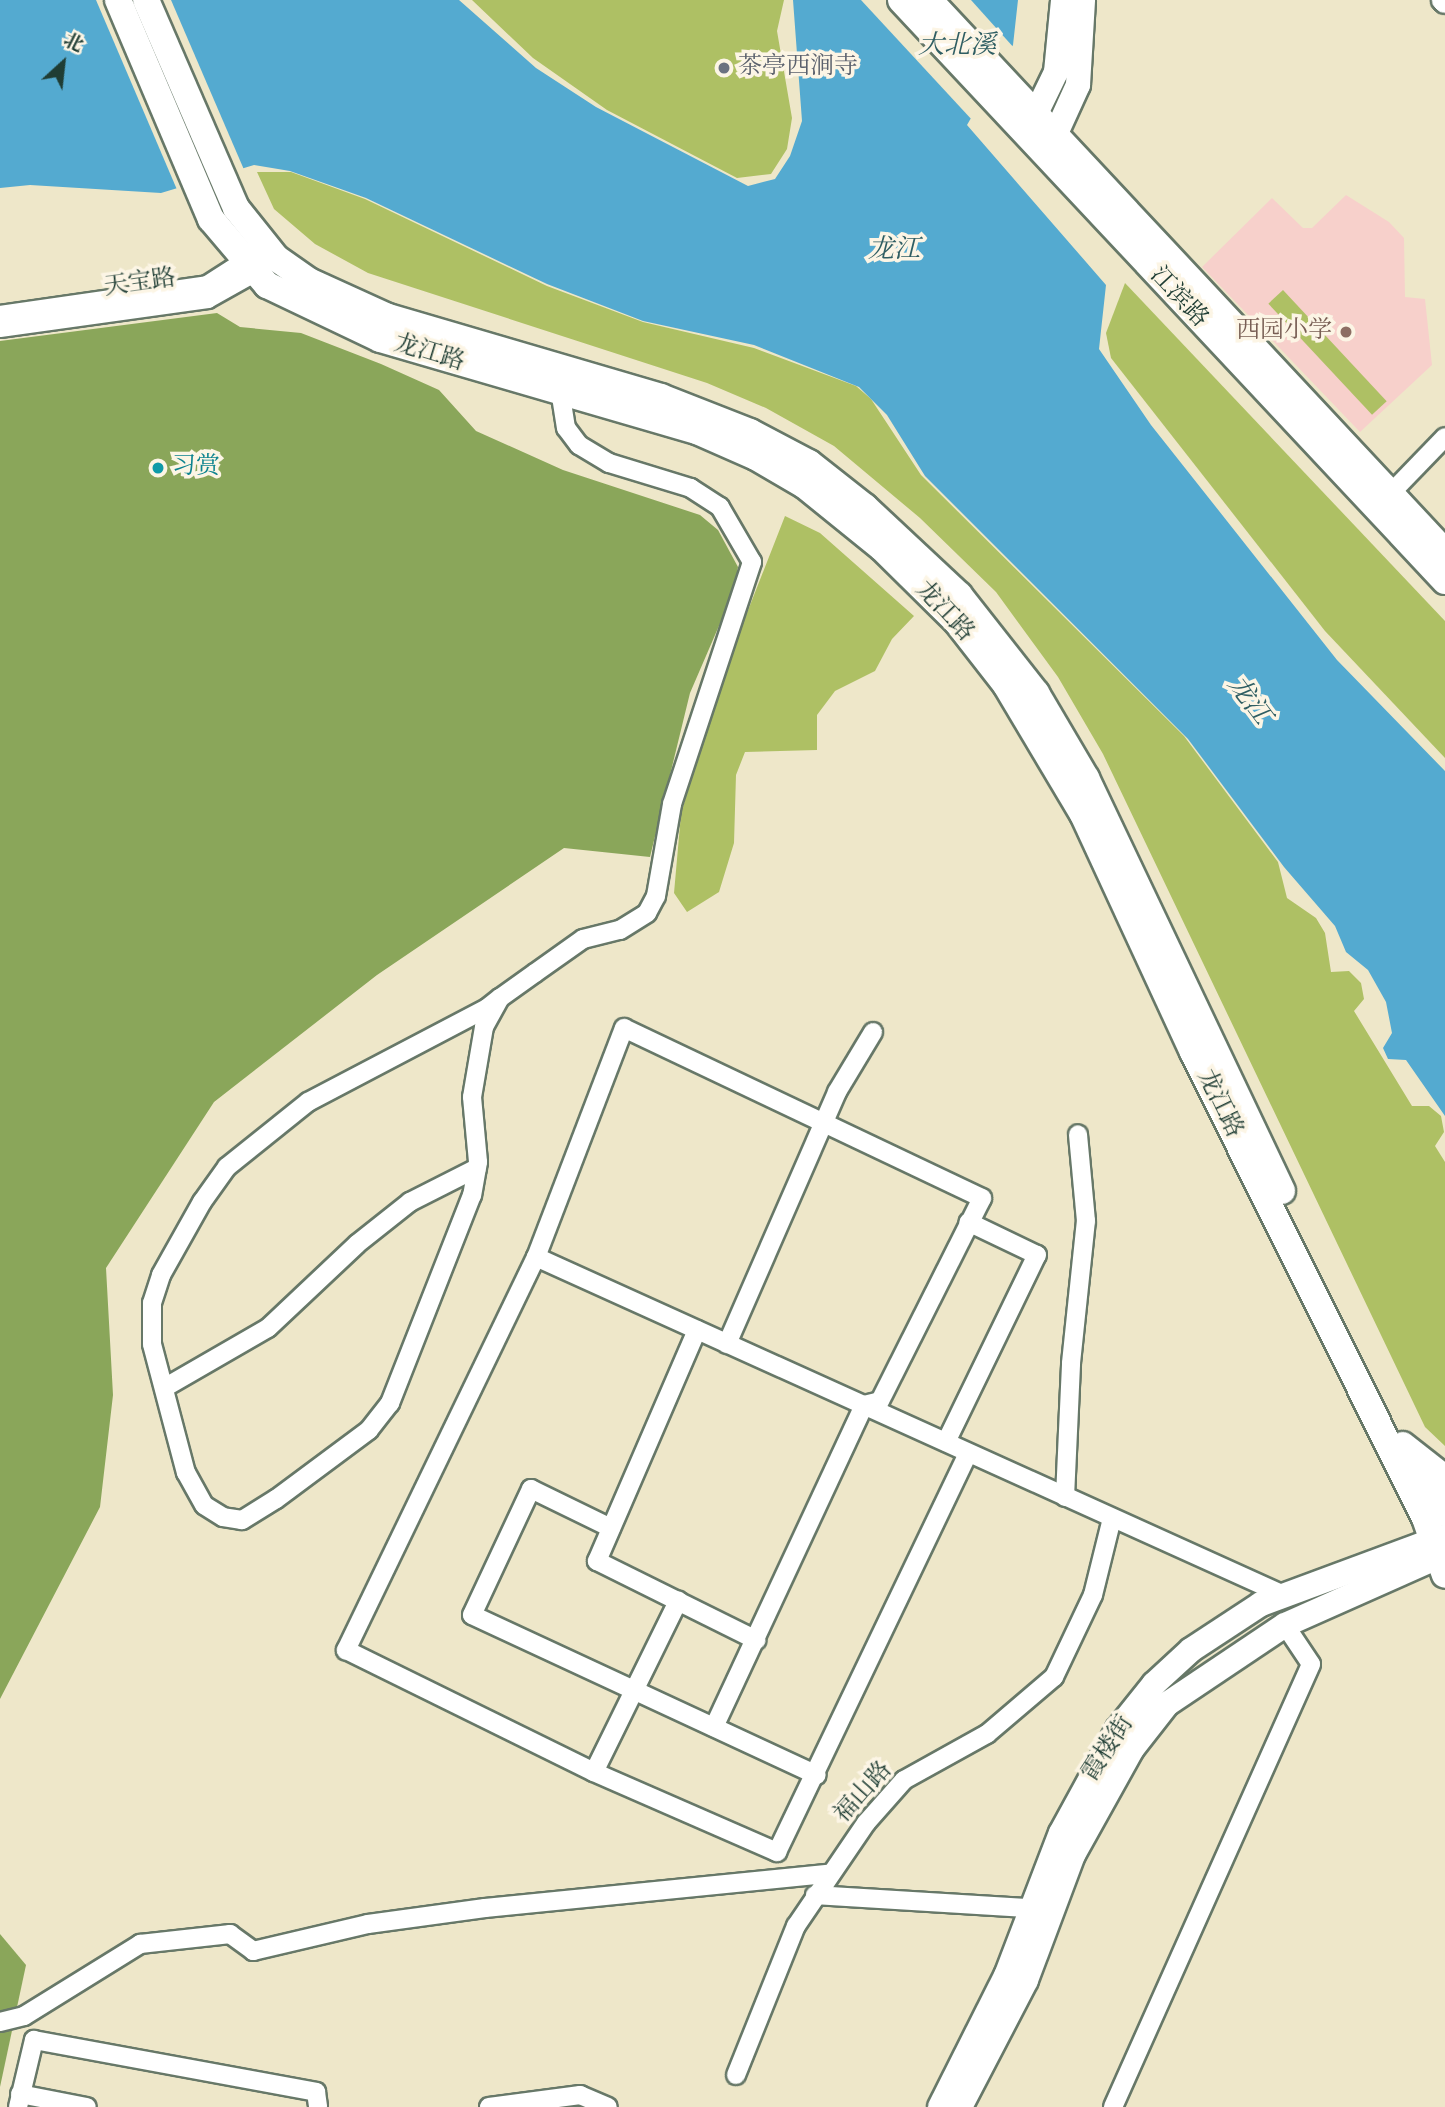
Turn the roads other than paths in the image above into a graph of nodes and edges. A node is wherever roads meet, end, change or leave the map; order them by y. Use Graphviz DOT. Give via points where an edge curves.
graph roads {
  1 [pos="118,0"];
  2 [pos="146,0"];
  3 [pos="901,0"];
  4 [pos="929,0"];
  5 [pos="1063,0"];
  6 [pos="1083,0"];
  7 [pos="1006,99"];
  8 [pos="1030,126"];
  9 [pos="1050,146"];
  10 [pos="271,252"];
  11 [pos="249,268"];
  12 [pos="0,315"];
  13 [pos="0,328"];
  14 [pos="560,391"];
  15 [pos="1445,437"];
  16 [pos="1390,494"];
  17 [pos="1445,552"];
  18 [pos="1445,581"];
  19 [pos="500,999"];
  20 [pos="873,1032"];
  21 [pos="826,1123"];
  22 [pos="1078,1134"];
  23 [pos="477,1168"];
  24 [pos="968,1222"];
  25 [pos="536,1256"];
  26 [pos="697,1330"];
  27 [pos="727,1344"];
  28 [pos="164,1388"];
  29 [pos="864,1405"];
  30 [pos="946,1442"];
  31 [pos="1402,1444"];
  32 [pos="968,1453"];
  33 [pos="1445,1477"];
  34 [pos="1065,1497"];
  35 [pos="1445,1513"];
  36 [pos="1112,1518"];
  37 [pos="611,1528"];
  38 [pos="1441,1552"];
  39 [pos="1284,1595"];
  40 [pos="678,1601"];
  41 [pos="1285,1625"];
  42 [pos="756,1640"];
  43 [pos="633,1688"];
  44 [pos="714,1727"];
  45 [pos="594,1772"];
  46 [pos="817,1775"];
  47 [pos="828,1874"];
  48 [pos="815,1895"];
  49 [pos="1030,1908"];
  50 [pos="0,2022"];
  51 [pos="736,2075"];
  52 [pos="19,2100"];
  53 [pos="87,2107"];
  54 [pos="318,2107"];
  55 [pos="489,2107"];
  56 [pos="608,2107"];
  57 [pos="940,2107"];
  58 [pos="960,2107"];
  59 [pos="1113,2107"];
  1 -- 11 [label="main road, 龙江路" via="211,219"];
  2 -- 10 [label="main road, 龙江路" via="236,208"];
  3 -- 7 [label="main road"];
  4 -- 7 [label="main road"];
  5 -- 8 [label="street" via="1058,65"];
  6 -- 9 [label="street" via="1078,85"];
  7 -- 8 [label="main road, 江滨路"];
  8 -- 9 [label="main road, 江滨路"];
  9 -- 16 [label="main road, 江滨路"];
  9 -- 18 [label="main road, 江滨路"];
  10 -- 11 [label="street, 天宝路"];
  10 -- 31 [label="main road, 龙江路" via="309,281 388,317 661,397 750,432 809,463 856,499 959,594 1036,693 1106,817"];
  11 -- 12 [label="street, 天宝路" via="207,285"];
  11 -- 13 [label="street, 天宝路" via="208,299"];
  11 -- 14 [label="main road, 龙江路" via="285,297 380,339"];
  14 -- 19 [label="street" via="566,428 579,445 609,463 691,488 720,507 752,562 673,804 658,889 647,913 620,930 583,939"];
  14 -- 38 [label="main road, 龙江路" via="697,431 804,485 881,548 957,622 1006,685 1083,814 1193,1052"];
  15 -- 16 [label="street"];
  16 -- 17 [label="main road, 江滨路"];
  19 -- 23 [label="street" via="484,1027 472,1097"];
  19 -- 28 [label="street" via="309,1102 227,1167 178,1239 152,1303 152,1344"];
  20 -- 21 [label="street" via="837,1091"];
  21 -- 24 [label="street" via="982,1198"];
  21 -- 25 [label="street" via="624,1027"];
  21 -- 27 [label="street"];
  22 -- 34 [label="street" via="1086,1221 1071,1363"];
  23 -- 28 [label="street" via="410,1202 357,1244 268,1328"];
  23 -- 28 [label="street" via="463,1219 390,1403 369,1430 276,1499 242,1520 223,1517 204,1505 186,1473"];
  24 -- 29 [label="street" via="880,1401"];
  24 -- 30 [label="street" via="1037,1255"];
  25 -- 26 [label="street"];
  25 -- 45 [label="street" via="346,1650"];
  26 -- 27 [label="street"];
  26 -- 37 [label="street"];
  27 -- 29 [label="street"];
  29 -- 30 [label="street"];
  29 -- 42 [label="street"];
  30 -- 32 [label="street"];
  31 -- 33 [label="street"];
  31 -- 35 [label="main road, 龙江路"];
  32 -- 34 [label="street"];
  32 -- 46 [label="street"];
  34 -- 36 [label="street"];
  36 -- 39 [label="street"];
  36 -- 47 [label="street, 福山路" via="1093,1595 1054,1677 987,1734 904,1780"];
  37 -- 40 [label="street" via="597,1560"];
  37 -- 43 [label="street" via="531,1489 471,1615"];
  38 -- 39 [label="street, 霞楼街"];
  38 -- 41 [label="street, 霞楼街"];
  39 -- 49 [label="street, 霞楼街" via="1261,1604 1191,1650 1154,1684 1118,1728 1088,1779"];
  40 -- 42 [label="street"];
  40 -- 43 [label="street"];
  41 -- 58 [label="street, 霞楼街" via="1167,1704 1132,1749 1073,1855 1026,1980"];
  41 -- 59 [label="street" via="1311,1664"];
  42 -- 44 [label="street"];
  43 -- 44 [label="street"];
  43 -- 45 [label="street"];
  44 -- 46 [label="street"];
  45 -- 46 [label="street" via="777,1852"];
  47 -- 48 [label="street, 福山路"];
  47 -- 50 [label="street" via="472,1909 368,1924 253,1951 230,1934 140,1944 24,2016"];
  48 -- 49 [label="street"];
  48 -- 51 [label="street, 福山路" via="756,2018"];
  49 -- 57 [label="street, 霞楼街" via="1006,1976"];
  52 -- 53 [label="street"];
  52 -- 54 [label="street" via="34,2040 316,2092"];
  55 -- 56 [label="street" via="580,2095"];
}
